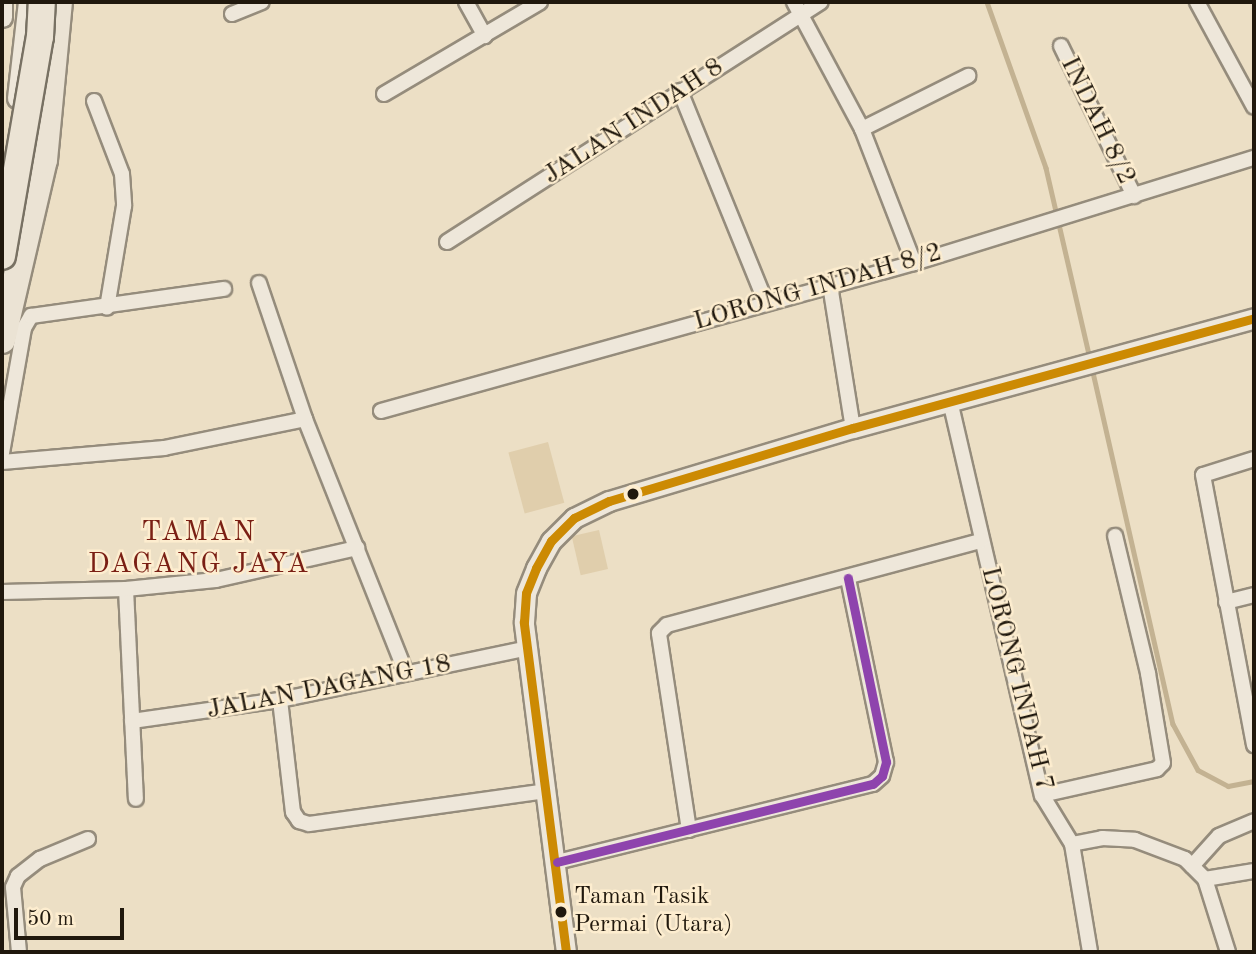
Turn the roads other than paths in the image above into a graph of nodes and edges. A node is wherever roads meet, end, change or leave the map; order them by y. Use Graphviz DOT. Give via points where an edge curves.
graph roads {
  1 [pos="2,2"];
  2 [pos="28,2"];
  3 [pos="42,2"];
  4 [pos="59,2"];
  5 [pos="262,2"];
  6 [pos="466,2"];
  7 [pos="540,2"];
  8 [pos="821,2"];
  9 [pos="1197,2"];
  10 [pos="798,8"];
  11 [pos="232,14"];
  12 [pos="2,17"];
  13 [pos="26,32"];
  14 [pos="485,36"];
  15 [pos="1061,46"];
  16 [pos="968,76"];
  17 [pos="680,91"];
  18 [pos="384,94"];
  19 [pos="94,101"];
  20 [pos="1254,107"];
  21 [pos="862,129"];
  22 [pos="1254,158"];
  23 [pos="1134,196"];
  24 [pos="2,210"];
  25 [pos="27,231"];
  26 [pos="447,242"];
  27 [pos="2,256"];
  28 [pos="914,263"];
  29 [pos="259,283"];
  30 [pos="830,285"];
  31 [pos="224,289"];
  32 [pos="766,303"];
  33 [pos="107,308"];
  34 [pos="1254,318"];
  35 [pos="2,340"];
  36 [pos="950,401"];
  37 [pos="381,411"];
  38 [pos="305,419"];
  39 [pos="853,428"];
  40 [pos="2,453"];
  41 [pos="1254,458"];
  42 [pos="2,462"];
  43 [pos="1115,536"];
  44 [pos="981,541"];
  45 [pos="357,548"];
  46 [pos="848,578"];
  47 [pos="126,589"];
  48 [pos="2,592"];
  49 [pos="1254,595"];
  50 [pos="1226,602"];
  51 [pos="525,649"];
  52 [pos="407,673"];
  53 [pos="280,700"];
  54 [pos="132,721"];
  55 [pos="1254,745"];
  56 [pos="548,791"];
  57 [pos="1042,795"];
  58 [pos="136,799"];
  59 [pos="1254,821"];
  60 [pos="689,830"];
  61 [pos="88,839"];
  62 [pos="1072,844"];
  63 [pos="557,862"];
  64 [pos="1192,866"];
  65 [pos="1254,871"];
  66 [pos="1205,879"];
  67 [pos="19,952"];
  68 [pos="566,952"];
  69 [pos="1090,952"];
  70 [pos="1228,952"];
  1 -- 12 [label="street"];
  2 -- 13 [label="street"];
  3 -- 27 [label="highway, bridge"];
  4 -- 25 [label="highway" via="44,160"];
  5 -- 11 [label="street"];
  6 -- 14 [label="street"];
  7 -- 14 [label="street"];
  8 -- 10 [label="street, JALAN INDAH 8"];
  9 -- 20 [label="street"];
  10 -- 17 [label="street, JALAN INDAH 8"];
  10 -- 21 [label="street"];
  13 -- 24 [label="street"];
  13 -- 25 [label="highway" via="35,123"];
  14 -- 18 [label="street"];
  15 -- 23 [label="street, INDAH 8/2"];
  16 -- 21 [label="street"];
  17 -- 26 [label="street, JALAN INDAH 8"];
  17 -- 32 [label="street"];
  19 -- 33 [label="street" via="122,174 124,206"];
  21 -- 28 [label="street"];
  22 -- 23 [label="street, LORONG INDAH 8/2"];
  23 -- 28 [label="street, LORONG INDAH 8/2"];
  25 -- 35 [label="highway"];
  28 -- 30 [label="street, LORONG INDAH 8/2"];
  29 -- 38 [label="street"];
  30 -- 32 [label="street, LORONG INDAH 8/2"];
  30 -- 39 [label="street"];
  31 -- 33 [label="street"];
  32 -- 37 [label="street, LORONG INDAH 8/2"];
  33 -- 40 [label="street" via="31,316 24,328"];
  34 -- 36 [label="street"];
  36 -- 39 [label="street"];
  36 -- 44 [label="street, LORONG INDAH 7"];
  38 -- 42 [label="street" via="164,448"];
  38 -- 45 [label="street"];
  39 -- 51 [label="street" via="609,501 574,518 551,541 531,580"];
  41 -- 50 [label="street" via="1203,475"];
  43 -- 57 [label="street" via="1148,673 1163,763 1157,769"];
  44 -- 46 [label="street"];
  44 -- 57 [label="street, LORONG INDAH 7"];
  45 -- 47 [label="street" via="216,580"];
  45 -- 52 [label="street"];
  46 -- 60 [label="street" via="667,625 659,633"];
  46 -- 60 [label="street" via="886,762 882,776 873,784"];
  47 -- 48 [label="street"];
  47 -- 54 [label="street"];
  49 -- 50 [label="street"];
  50 -- 55 [label="street"];
  51 -- 52 [label="street, JALAN DAGANG 18"];
  51 -- 56 [label="street"];
  52 -- 53 [label="street, JALAN DAGANG 18"];
  53 -- 54 [label="street, JALAN DAGANG 18"];
  53 -- 56 [label="street" via="293,811 299,821 309,824"];
  54 -- 58 [label="street"];
  56 -- 63 [label="street"];
  57 -- 62 [label="street, LORONG INDAH 7"];
  59 -- 64 [label="street" via="1219,836"];
  60 -- 63 [label="street"];
  61 -- 67 [label="street" via="40,859 18,876 13,887"];
  62 -- 64 [label="street" via="1102,838 1135,840 1169,851"];
  62 -- 69 [label="street, LORONG INDAH 7"];
  63 -- 68 [label="street"];
  64 -- 66 [label="street"];
  65 -- 66 [label="street"];
  66 -- 70 [label="street"];
}
